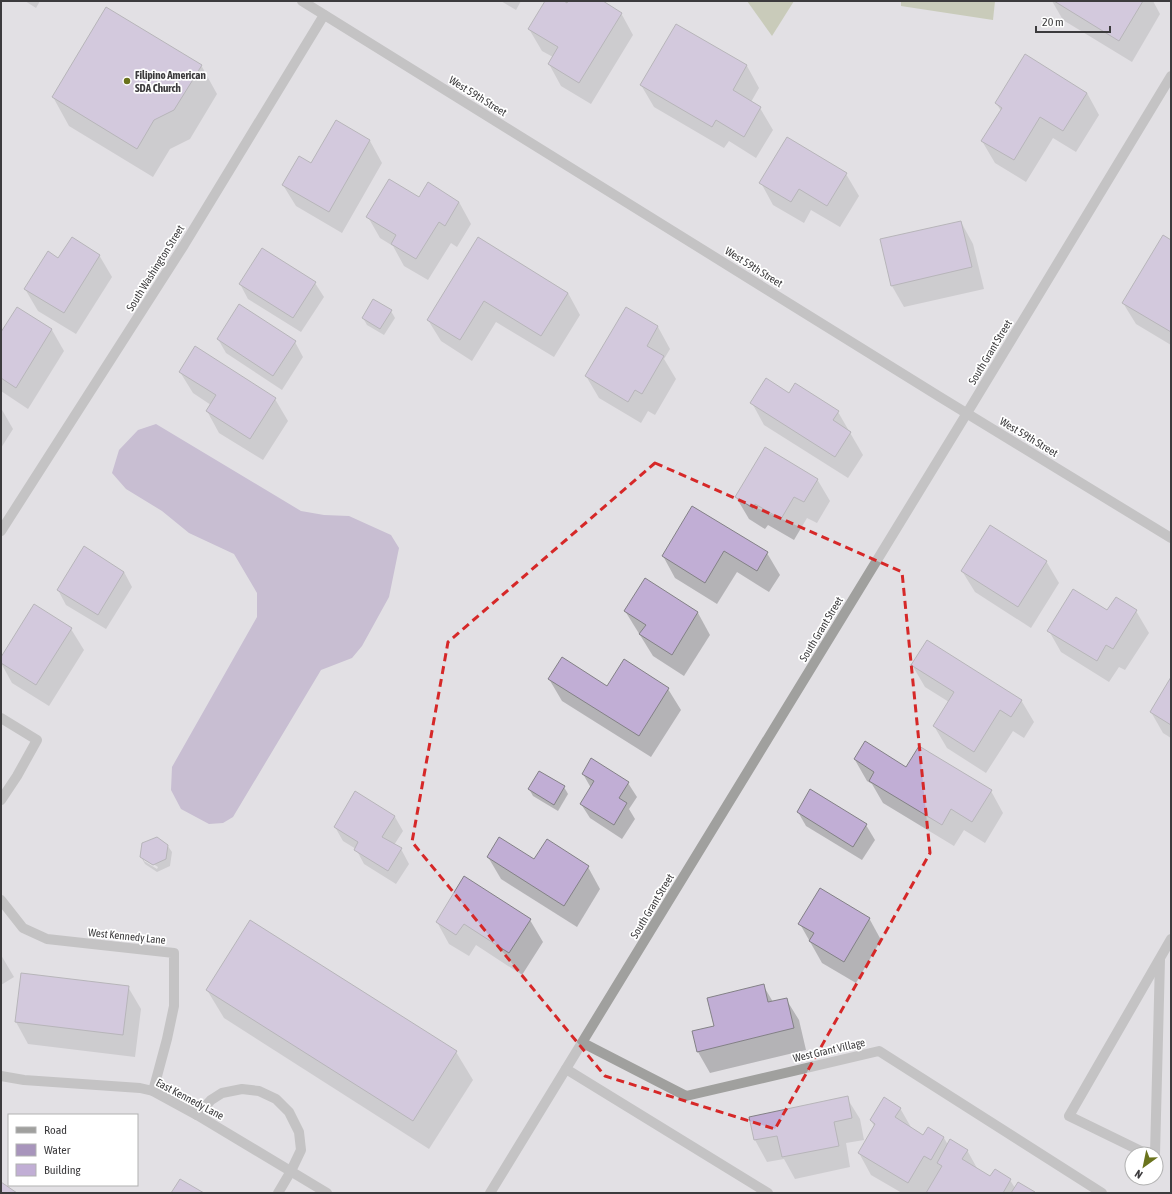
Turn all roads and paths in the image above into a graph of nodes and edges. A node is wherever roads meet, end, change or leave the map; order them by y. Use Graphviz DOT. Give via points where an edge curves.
graph roads {
  1 [pos="302,1"];
  2 [pos="324,14"];
  3 [pos="1171,76"];
  4 [pos="967,413"];
  5 [pos="1,531"];
  6 [pos="1171,538"];
  7 [pos="1,718"];
  8 [pos="1,800"];
  9 [pos="1,900"];
  10 [pos="1171,939"];
  11 [pos="1160,958"];
  12 [pos="583,1043"];
  13 [pos="566,1069"];
  14 [pos="1,1076"];
  15 [pos="153,1091"];
  16 [pos="197,1115"];
  17 [pos="1131,1146"];
  18 [pos="1155,1146"];
  19 [pos="291,1172"];
  20 [pos="278,1193"];
  21 [pos="327,1193"];
  22 [pos="490,1193"];
  23 [pos="768,1193"];
  24 [pos="1102,1193"];
  1 -- 2 [label="street, West 59th Street"];
  2 -- 4 [label="street, West 59th Street"];
  2 -- 5 [label="street, South Washington Street" via="184,245"];
  3 -- 4 [label="street, South Grant Street"];
  4 -- 6 [label="street, West 59th Street"];
  4 -- 12 [label="street, South Grant Street"];
  7 -- 8 [label="street" via="37,740"];
  9 -- 15 [label="street, West Kennedy Lane" via="22,928 47,939 174,952 174,1006 168,1039"];
  10 -- 11 [label="street"];
  11 -- 17 [label="street" via="1069,1116"];
  11 -- 18 [label="street"];
  12 -- 13 [label="street, South Grant Street"];
  12 -- 24 [label="street, West Grant Village" via="686,1096 879,1051"];
  13 -- 22 [label="street, South Grant Street"];
  13 -- 23 [label="street"];
  14 -- 15 [label="street, East Kennedy Lane"];
  15 -- 16 [label="street, East Kennedy Lane"];
  16 -- 19 [label="street, East Kennedy Lane"];
  16 -- 19 [label="street" via="211,1100 222,1093 242,1089 259,1091 276,1099 289,1112 299,1132 301,1150"];
  19 -- 20 [label="street"];
  19 -- 21 [label="street, East Kennedy Lane"];
}
